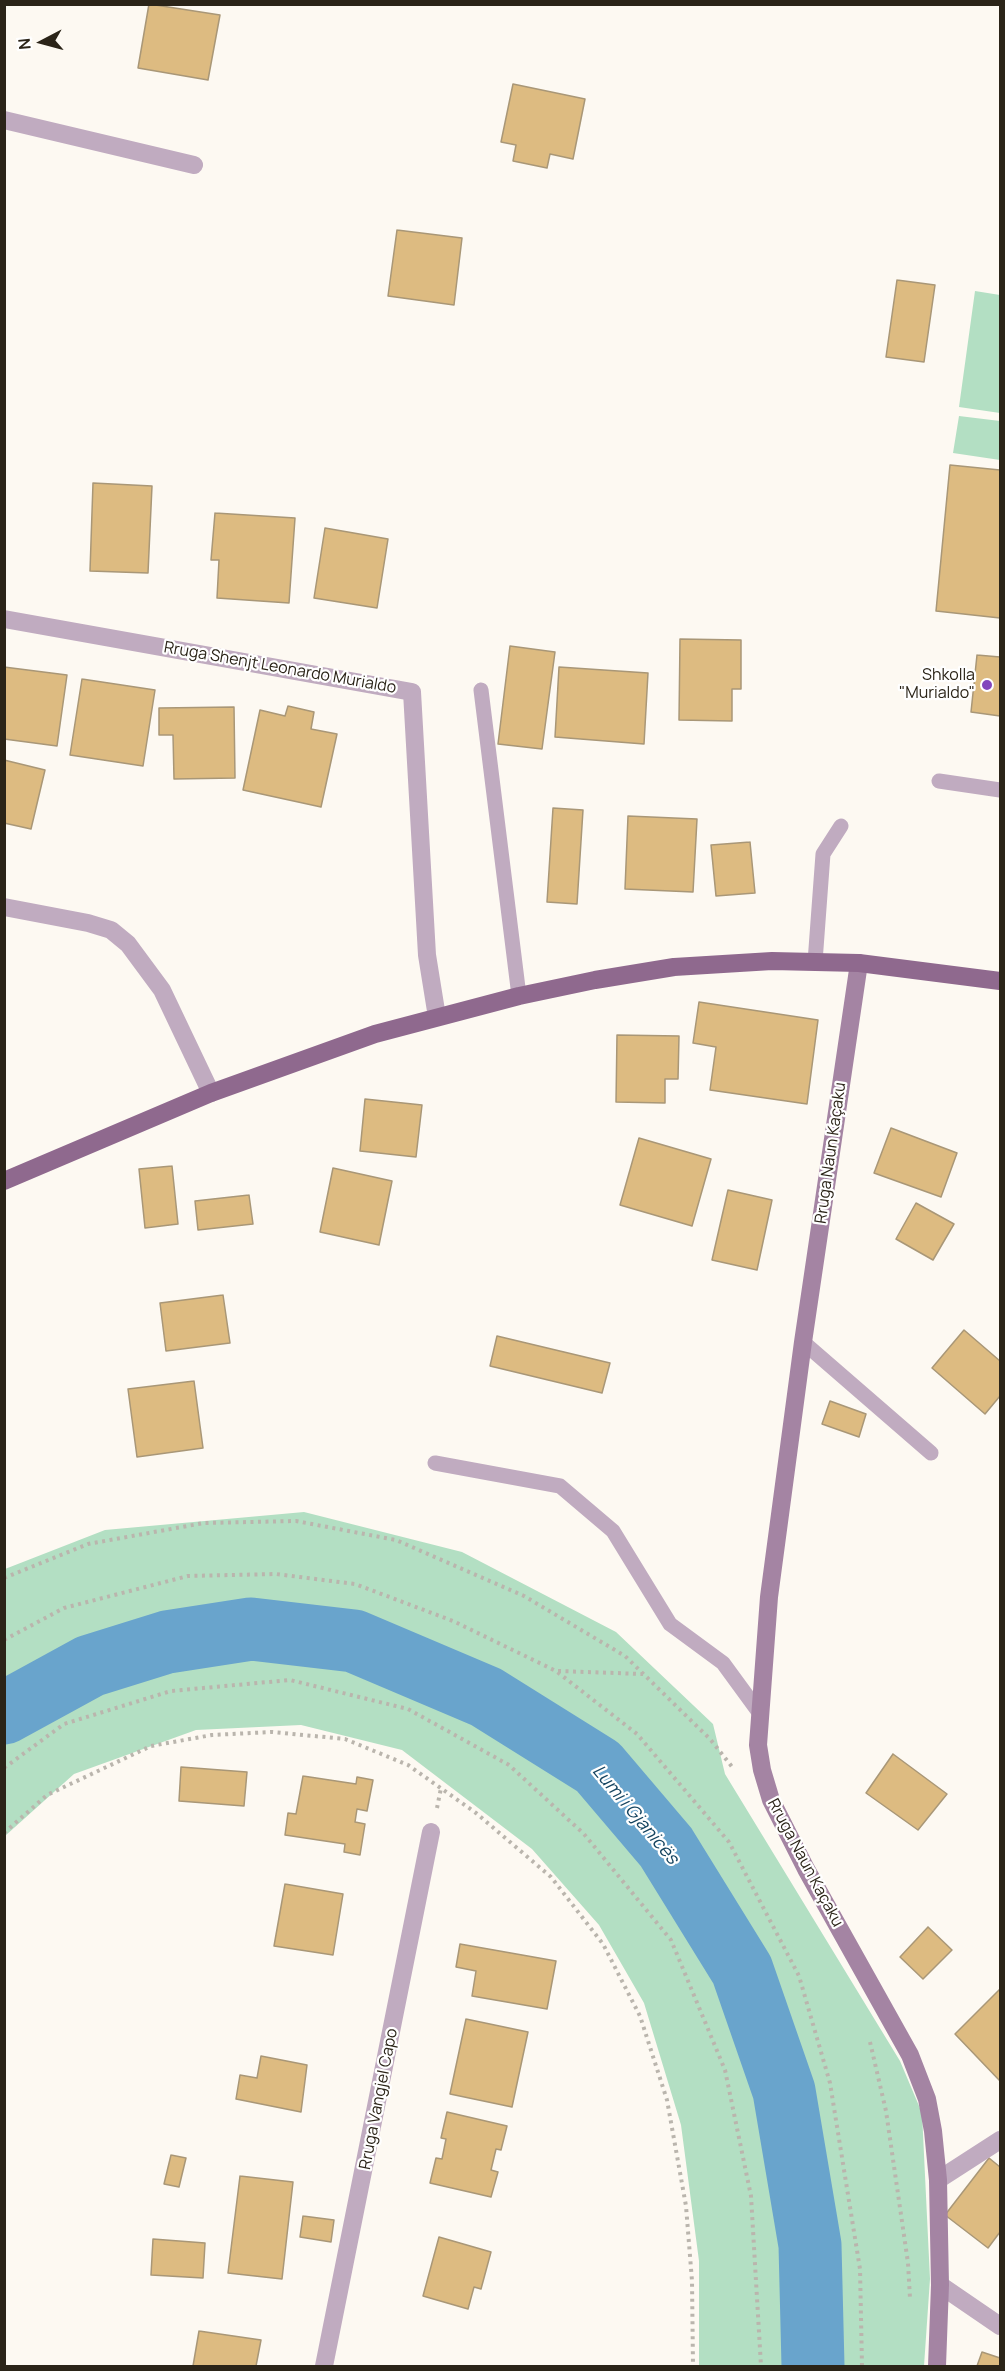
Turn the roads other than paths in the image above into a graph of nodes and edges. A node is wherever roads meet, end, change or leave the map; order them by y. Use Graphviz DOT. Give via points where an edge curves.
graph roads {
  1 [pos="4,120"];
  2 [pos="194,165"];
  3 [pos="4,619"];
  4 [pos="482,690"];
  5 [pos="939,781"];
  6 [pos="1000,790"];
  7 [pos="841,826"];
  8 [pos="4,907"];
  9 [pos="815,962"];
  10 [pos="859,963"];
  11 [pos="1000,981"];
  12 [pos="519,996"];
  13 [pos="437,1017"];
  14 [pos="211,1093"];
  15 [pos="4,1181"];
  16 [pos="803,1342"];
  17 [pos="931,1453"];
  18 [pos="435,1463"];
  19 [pos="761,1715"];
  20 [pos="431,1832"];
  21 [pos="1000,2139"];
  22 [pos="939,2180"];
  23 [pos="940,2285"];
  24 [pos="1000,2325"];
  25 [pos="324,2367"];
  26 [pos="938,2367"];
  1 -- 2 [label="street"];
  3 -- 13 [label="street, Rruga Shenjt Leonardo Murialdo" via="412,692 427,955"];
  4 -- 12 [label="lane"];
  5 -- 6 [label="lane"];
  7 -- 9 [label="lane" via="823,854"];
  8 -- 14 [label="street" via="111,930 128,944 162,990"];
  9 -- 10 [label="main road"];
  9 -- 12 [label="main road" via="674,967"];
  10 -- 11 [label="main road"];
  10 -- 16 [label="street, Rruga Naun Kaçaku"];
  12 -- 13 [label="main road"];
  13 -- 14 [label="main road" via="375,1034"];
  14 -- 15 [label="main road"];
  16 -- 17 [label="lane"];
  16 -- 19 [label="street, Rruga Naun Kaçaku" via="769,1597"];
  18 -- 19 [label="lane" via="560,1486 613,1531 670,1624 723,1663"];
  19 -- 22 [label="street, Rruga Naun Kaçaku" via="758,1745 771,1800 910,2055 927,2099"];
  20 -- 25 [label="street, Rruga Vangjel Capo"];
  21 -- 22 [label="street"];
  22 -- 23 [label="street, Rruga Naun Kaçaku"];
  23 -- 24 [label="street"];
  23 -- 26 [label="street, Rruga Naun Kaçaku"];
}
